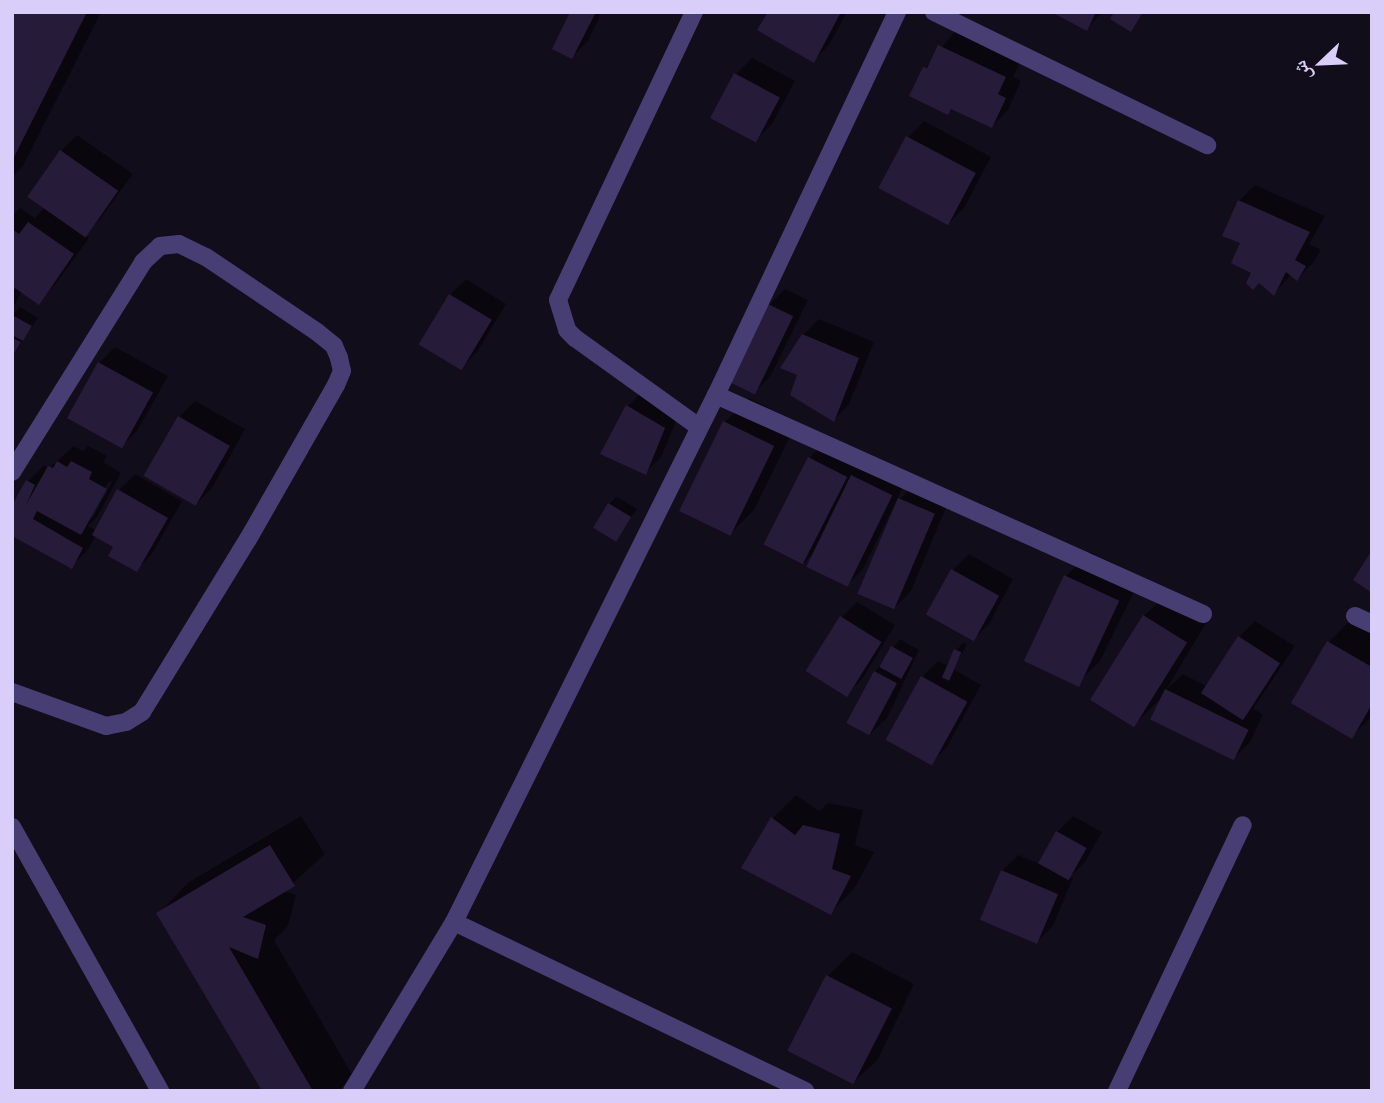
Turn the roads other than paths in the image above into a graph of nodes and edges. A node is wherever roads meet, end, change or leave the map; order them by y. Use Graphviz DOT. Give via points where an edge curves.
graph roads {
  1 [pos="694,12"];
  2 [pos="897,12"];
  3 [pos="934,12"];
  4 [pos="1207,145"];
  5 [pos="716,395"];
  6 [pos="699,427"];
  7 [pos="12,472"];
  8 [pos="1203,614"];
  9 [pos="1355,616"];
  10 [pos="1372,624"];
  11 [pos="12,692"];
  12 [pos="1242,825"];
  13 [pos="12,827"];
  14 [pos="454,922"];
  15 [pos="160,1091"];
  16 [pos="352,1091"];
  17 [pos="804,1091"];
  18 [pos="1117,1091"];
  1 -- 6 [label="street" via="558,300 567,330 575,338"];
  2 -- 5 [label="street"];
  3 -- 4 [label="street"];
  5 -- 6 [label="street"];
  5 -- 8 [label="street"];
  6 -- 14 [label="street"];
  7 -- 11 [label="street" via="143,262 160,246 179,244 206,257 317,332 334,346 339,358 342,371 336,385 142,712 106,726"];
  9 -- 10 [label="street"];
  12 -- 18 [label="street"];
  13 -- 15 [label="street"];
  14 -- 16 [label="street"];
  14 -- 17 [label="street"];
}
